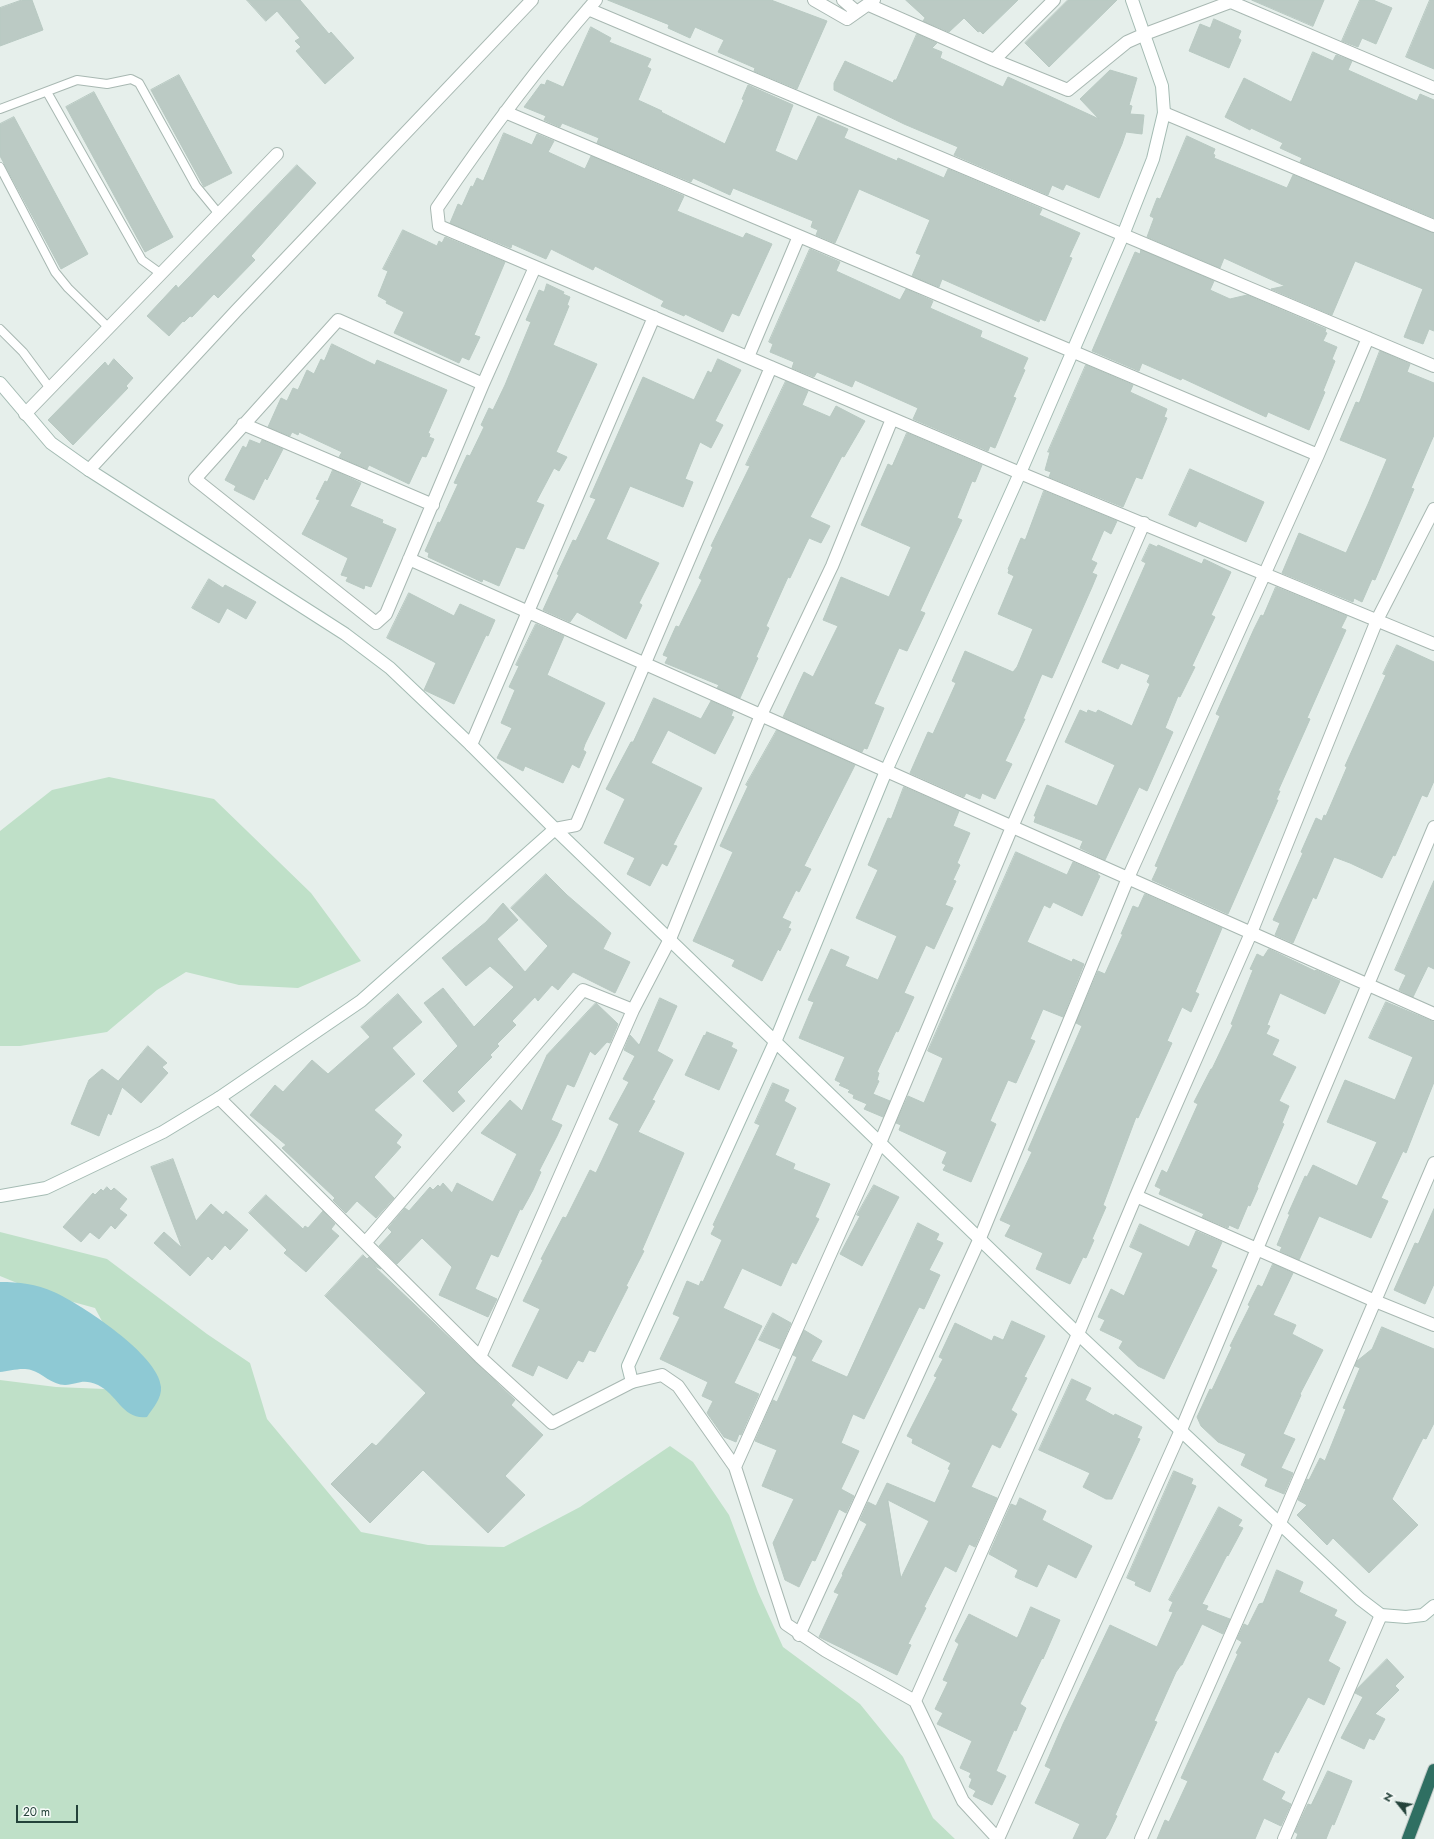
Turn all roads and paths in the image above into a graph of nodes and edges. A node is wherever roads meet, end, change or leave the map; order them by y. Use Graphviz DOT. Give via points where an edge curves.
graph roads {
  1 [pos="532,0"];
  2 [pos="814,0"];
  3 [pos="843,0"];
  4 [pos="1054,0"];
  5 [pos="1132,0"];
  6 [pos="1233,1"];
  7 [pos="871,2"];
  8 [pos="592,4"];
  9 [pos="857,12"];
  10 [pos="1145,34"];
  11 [pos="994,60"];
  12 [pos="1434,88"];
  13 [pos="47,92"];
  14 [pos="0,109"];
  15 [pos="505,112"];
  16 [pos="1164,113"];
  17 [pos="278,154"];
  18 [pos="0,167"];
  19 [pos="219,214"];
  20 [pos="1434,226"];
  21 [pos="1123,235"];
  22 [pos="799,236"];
  23 [pos="535,267"];
  24 [pos="160,273"];
  25 [pos="654,317"];
  26 [pos="108,327"];
  27 [pos="0,328"];
  28 [pos="1368,338"];
  29 [pos="1071,351"];
  30 [pos="748,357"];
  31 [pos="1434,366"];
  32 [pos="771,367"];
  33 [pos="0,383"];
  34 [pos="482,384"];
  35 [pos="49,387"];
  36 [pos="25,414"];
  37 [pos="892,419"];
  38 [pos="243,424"];
  39 [pos="1318,455"];
  40 [pos="89,470"];
  41 [pos="1020,473"];
  42 [pos="432,505"];
  43 [pos="1434,509"];
  44 [pos="1144,523"];
  45 [pos="409,559"];
  46 [pos="1265,573"];
  47 [pos="527,611"];
  48 [pos="1377,620"];
  49 [pos="1434,644"];
  50 [pos="646,664"];
  51 [pos="761,715"];
  52 [pos="471,745"];
  53 [pos="886,771"];
  54 [pos="1012,827"];
  55 [pos="1434,828"];
  56 [pos="555,829"];
  57 [pos="1128,878"];
  58 [pos="1251,933"];
  59 [pos="670,939"];
  60 [pos="1368,984"];
  61 [pos="632,1010"];
  62 [pos="1434,1014"];
  63 [pos="775,1042"];
  64 [pos="219,1098"];
  65 [pos="880,1143"];
  66 [pos="1434,1163"];
  67 [pos="0,1196"];
  68 [pos="1136,1196"];
  69 [pos="980,1238"];
  70 [pos="365,1243"];
  71 [pos="1257,1250"];
  72 [pos="1374,1301"];
  73 [pos="1434,1325"];
  74 [pos="1078,1334"];
  75 [pos="480,1357"];
  76 [pos="632,1382"];
  77 [pos="1181,1430"];
  78 [pos="735,1467"];
  79 [pos="1280,1523"];
  80 [pos="1434,1606"];
  81 [pos="1381,1615"];
  82 [pos="799,1635"];
  83 [pos="915,1701"];
  84 [pos="1434,1770"];
  85 [pos="998,1839"];
  86 [pos="1141,1839"];
  87 [pos="1284,1839"];
  88 [pos="1408,1839"];
  1 -- 40 [label="street" via="247,299"];
  2 -- 9 [label="street" via="847,19"];
  3 -- 9 [label="street"];
  4 -- 11 [label="street"];
  5 -- 10 [label="street"];
  6 -- 10 [label="street"];
  6 -- 12 [label="street"];
  7 -- 9 [label="street"];
  7 -- 11 [label="street"];
  8 -- 15 [label="street"];
  8 -- 21 [label="street"];
  10 -- 11 [label="street" via="1126,42 1068,90"];
  10 -- 16 [label="street" via="1162,86"];
  13 -- 14 [label="lane"];
  13 -- 19 [label="lane" via="77,80 107,84 131,79 139,83 196,186"];
  13 -- 24 [label="lane" via="142,260"];
  15 -- 22 [label="street"];
  15 -- 23 [label="street" via="437,208 439,226"];
  16 -- 20 [label="street"];
  16 -- 21 [label="street" via="1153,159"];
  17 -- 19 [label="street"];
  18 -- 26 [label="lane" via="55,272"];
  19 -- 24 [label="street"];
  21 -- 28 [label="street"];
  21 -- 29 [label="street"];
  22 -- 29 [label="street"];
  22 -- 30 [label="street"];
  23 -- 25 [label="street"];
  23 -- 34 [label="street"];
  24 -- 26 [label="street"];
  25 -- 30 [label="street"];
  25 -- 47 [label="street"];
  26 -- 35 [label="street"];
  27 -- 35 [label="lane"];
  28 -- 31 [label="street"];
  28 -- 39 [label="street"];
  29 -- 39 [label="street"];
  29 -- 41 [label="street"];
  30 -- 32 [label="street"];
  32 -- 37 [label="street"];
  32 -- 50 [label="street"];
  33 -- 36 [label="street"];
  34 -- 38 [label="street" via="338,320"];
  34 -- 42 [label="street"];
  35 -- 36 [label="street"];
  36 -- 40 [label="street" via="51,442"];
  37 -- 41 [label="street"];
  37 -- 51 [label="street" via="832,566"];
  38 -- 42 [label="street"];
  38 -- 45 [label="street" via="195,479 376,623 386,614"];
  39 -- 46 [label="street"];
  40 -- 52 [label="street" via="345,634 390,668"];
  41 -- 44 [label="street"];
  41 -- 53 [label="street"];
  42 -- 45 [label="street"];
  43 -- 48 [label="street"];
  44 -- 46 [label="street"];
  44 -- 54 [label="street"];
  45 -- 47 [label="street"];
  46 -- 48 [label="street"];
  46 -- 57 [label="street"];
  47 -- 50 [label="street"];
  47 -- 52 [label="street"];
  48 -- 49 [label="street"];
  48 -- 58 [label="street"];
  50 -- 51 [label="street"];
  50 -- 56 [label="street" via="576,825"];
  51 -- 53 [label="street"];
  51 -- 59 [label="street"];
  52 -- 56 [label="street"];
  53 -- 54 [label="street"];
  53 -- 63 [label="street"];
  54 -- 57 [label="street"];
  54 -- 65 [label="street"];
  55 -- 60 [label="street"];
  56 -- 59 [label="street"];
  56 -- 64 [label="street" via="361,1001"];
  57 -- 58 [label="street"];
  57 -- 69 [label="street"];
  58 -- 60 [label="street"];
  58 -- 68 [label="street"];
  59 -- 61 [label="street"];
  59 -- 63 [label="street"];
  60 -- 62 [label="street"];
  60 -- 71 [label="street"];
  61 -- 70 [label="street" via="583,990"];
  61 -- 75 [label="street"];
  63 -- 65 [label="street"];
  63 -- 76 [label="street" via="628,1366"];
  64 -- 67 [label="street" via="163,1132 46,1188"];
  64 -- 70 [label="street"];
  65 -- 69 [label="street"];
  65 -- 78 [label="street"];
  66 -- 72 [label="street"];
  68 -- 71 [label="street"];
  68 -- 74 [label="street"];
  69 -- 74 [label="street"];
  69 -- 82 [label="street"];
  70 -- 75 [label="street"];
  71 -- 72 [label="street"];
  71 -- 77 [label="street"];
  72 -- 73 [label="street"];
  72 -- 79 [label="street"];
  74 -- 77 [label="street"];
  74 -- 83 [label="street"];
  75 -- 76 [label="street" via="552,1423"];
  76 -- 78 [label="street" via="662,1375 678,1386"];
  77 -- 79 [label="street"];
  77 -- 85 [label="street"];
  78 -- 82 [label="street" via="786,1624"];
  79 -- 81 [label="street" via="1360,1599"];
  79 -- 86 [label="street"];
  80 -- 81 [label="street" via="1423,1615"];
  81 -- 87 [label="street"];
  82 -- 83 [label="street"];
  83 -- 85 [label="street" via="964,1801"];
  84 -- 88 [label="highway"];
}
